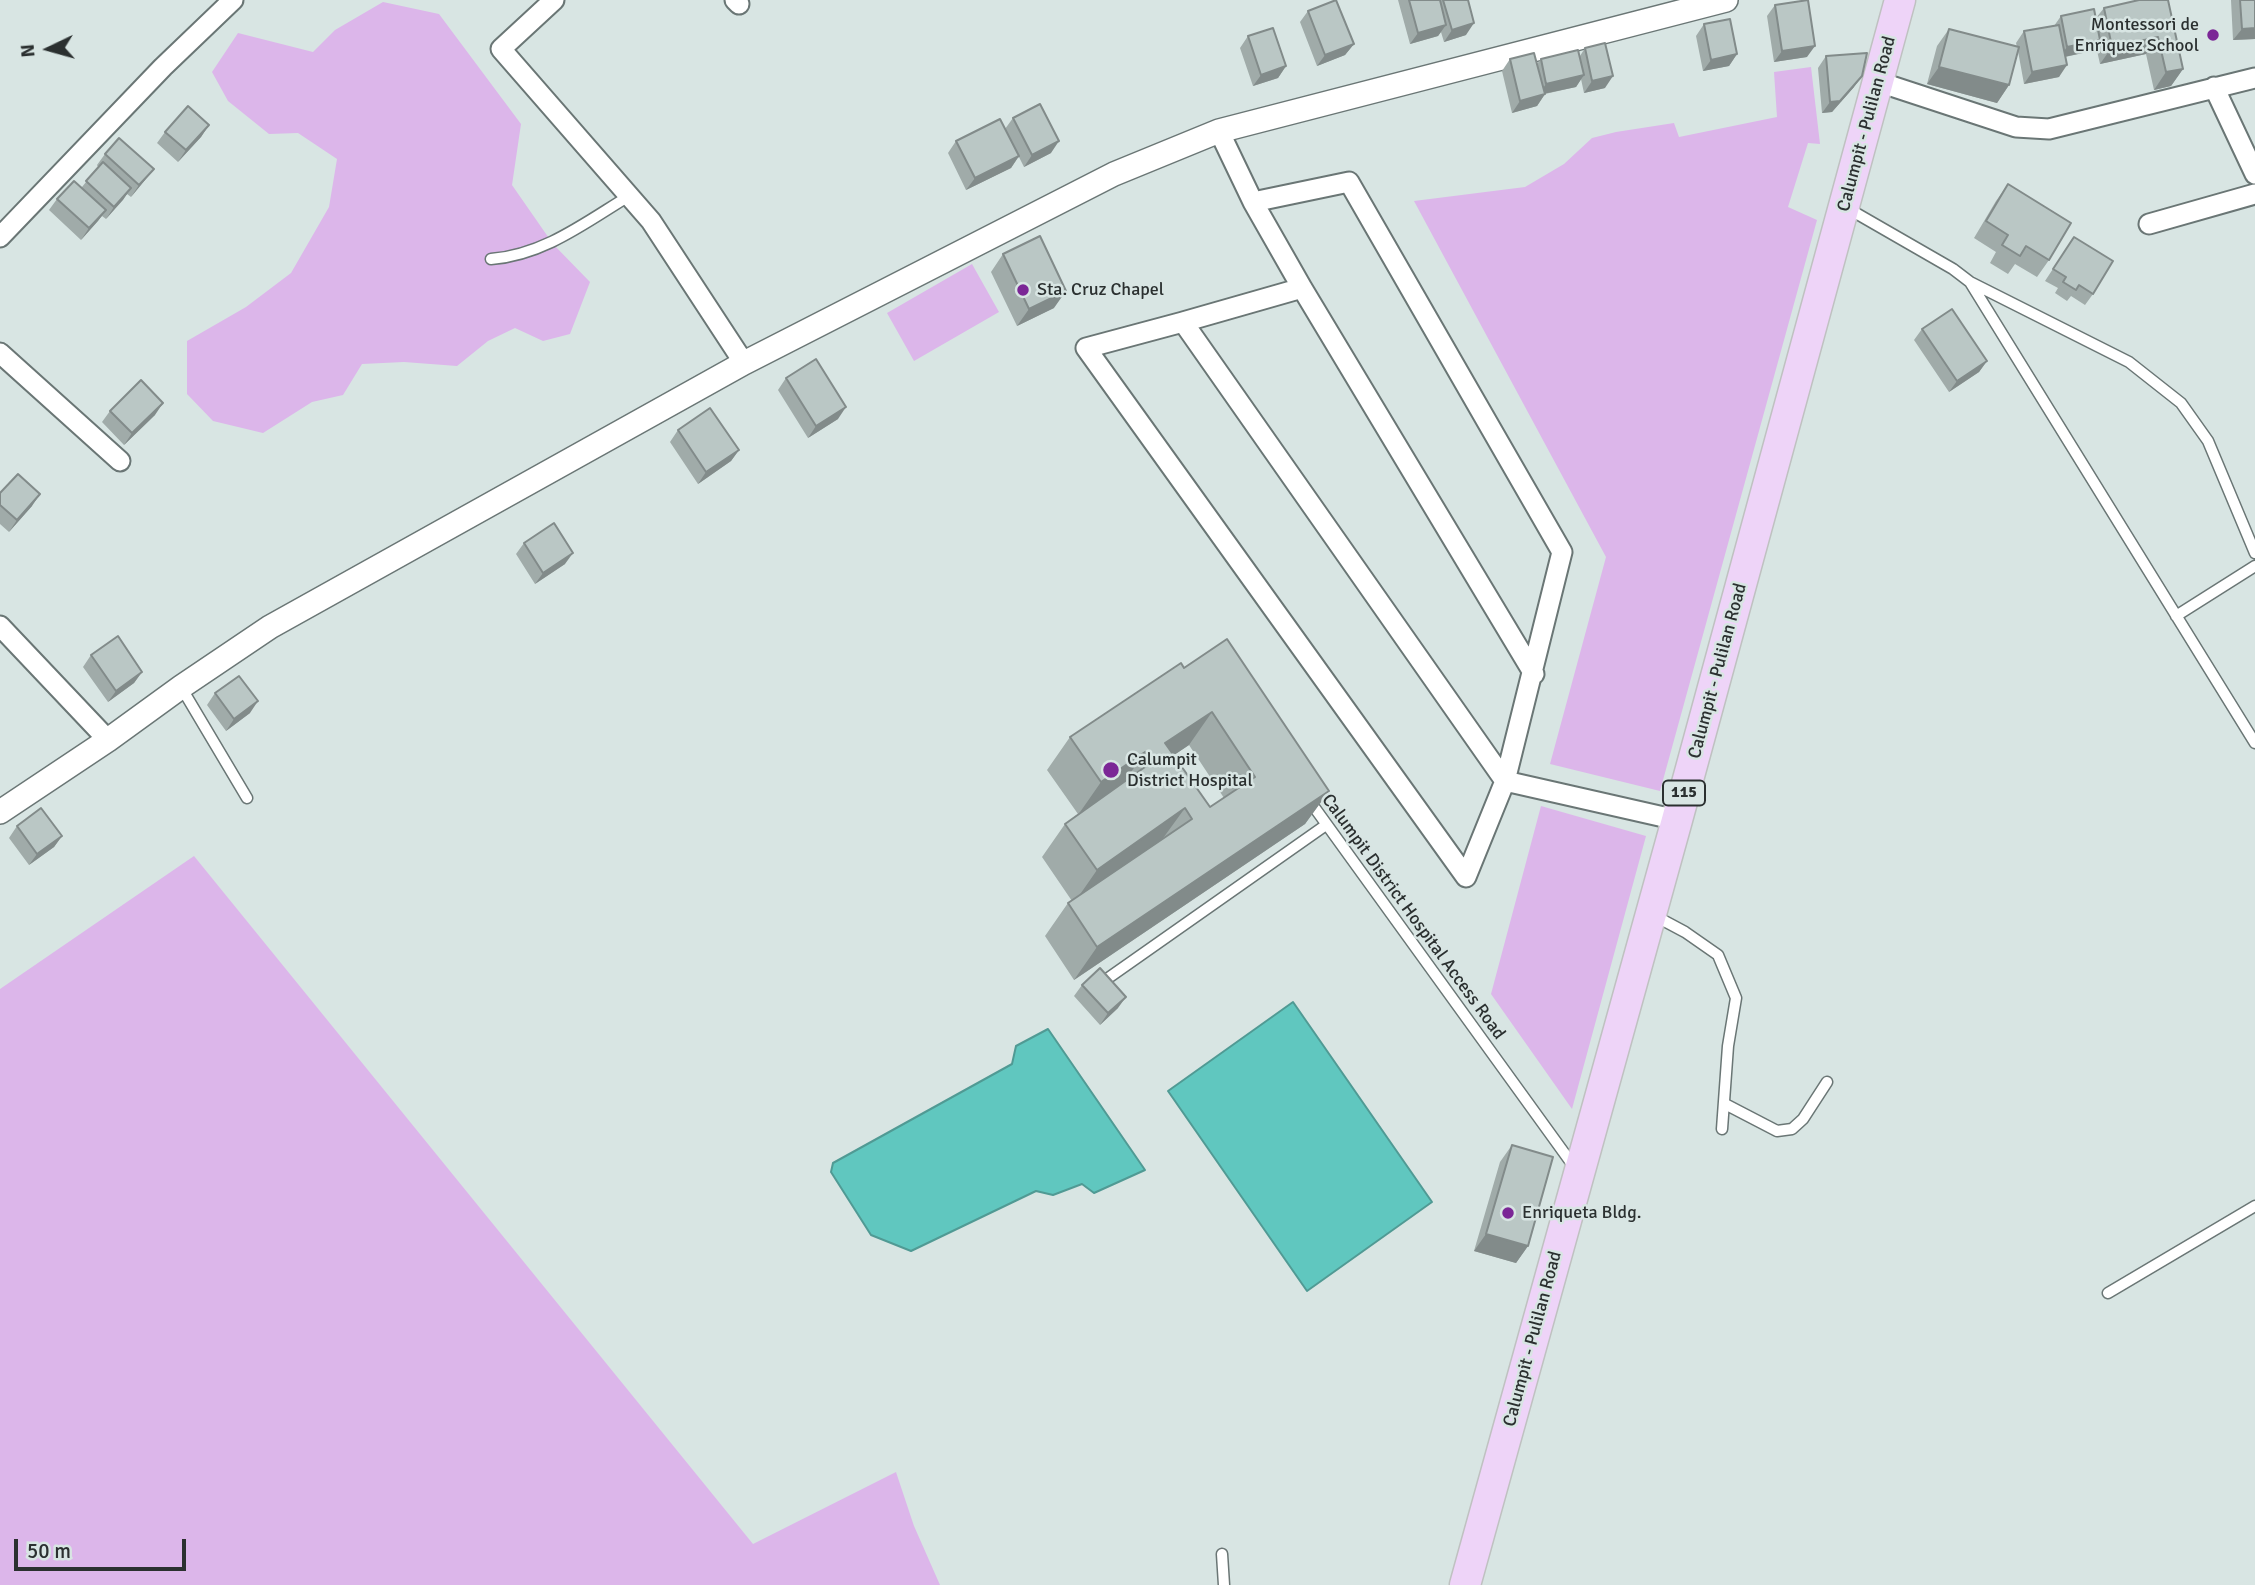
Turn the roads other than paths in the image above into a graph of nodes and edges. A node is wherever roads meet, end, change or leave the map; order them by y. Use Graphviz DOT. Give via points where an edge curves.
graph roads {
  1 [pos="233,0"];
  2 [pos="554,0"];
  3 [pos="1726,0"];
  4 [pos="1900,0"];
  5 [pos="2255,78"];
  6 [pos="1879,82"];
  7 [pos="2214,87"];
  8 [pos="1219,131"];
  9 [pos="2255,174"];
  10 [pos="2255,194"];
  11 [pos="630,196"];
  12 [pos="1253,202"];
  13 [pos="1845,206"];
  14 [pos="2149,224"];
  15 [pos="0,237"];
  16 [pos="491,259"];
  17 [pos="1970,282"];
  18 [pos="1301,288"];
  19 [pos="1182,322"];
  20 [pos="0,353"];
  21 [pos="744,363"];
  22 [pos="120,461"];
  23 [pos="2255,553"];
  24 [pos="2255,566"];
  25 [pos="2176,616"];
  26 [pos="0,626"];
  27 [pos="1534,674"];
  28 [pos="181,687"];
  29 [pos="108,740"];
  30 [pos="2255,743"];
  31 [pos="1506,781"];
  32 [pos="1302,791"];
  33 [pos="247,798"];
  34 [pos="0,812"];
  35 [pos="1677,820"];
  36 [pos="1326,825"];
  37 [pos="1651,914"];
  38 [pos="1104,981"];
  39 [pos="1827,1082"];
  40 [pos="1725,1104"];
  41 [pos="1722,1129"];
  42 [pos="1579,1174"];
  43 [pos="2255,1206"];
  44 [pos="2108,1293"];
  45 [pos="1222,1554"];
  46 [pos="1224,1585"];
  47 [pos="1465,1585"];
  1 -- 15 [label="street"];
  2 -- 11 [label="street" via="501,49"];
  3 -- 8 [label="street"];
  4 -- 6 [label="main road, Calumpit - Pulilan Road / 115"];
  5 -- 7 [label="street"];
  6 -- 7 [label="street" via="2017,127 2049,130"];
  6 -- 13 [label="main road, Calumpit - Pulilan Road / 115"];
  7 -- 9 [label="street"];
  8 -- 12 [label="street"];
  8 -- 21 [label="street" via="1114,174"];
  10 -- 14 [label="street"];
  11 -- 16 [label="lane" via="543,248"];
  11 -- 21 [label="street"];
  12 -- 18 [label="street"];
  12 -- 27 [label="street" via="1349,182 1562,552"];
  13 -- 17 [label="lane"];
  13 -- 35 [label="main road, Calumpit - Pulilan Road / 115"];
  17 -- 23 [label="lane" via="2129,362 2181,403 2208,441"];
  17 -- 25 [label="lane"];
  18 -- 19 [label="street"];
  18 -- 27 [label="street"];
  19 -- 31 [label="street"];
  19 -- 31 [label="street" via="1086,348 1466,877"];
  20 -- 22 [label="street"];
  21 -- 28 [label="street" via="270,626"];
  24 -- 25 [label="lane"];
  25 -- 30 [label="lane"];
  26 -- 29 [label="street"];
  27 -- 31 [label="street"];
  28 -- 29 [label="street"];
  28 -- 33 [label="lane"];
  29 -- 34 [label="street"];
  31 -- 35 [label="street"];
  32 -- 36 [label="lane, Calumpit District Hospital Access Road"];
  35 -- 37 [label="main road, Calumpit - Pulilan Road / 115"];
  36 -- 38 [label="lane"];
  36 -- 42 [label="lane, Calumpit District Hospital Access Road"];
  37 -- 40 [label="lane" via="1718,955 1736,998"];
  37 -- 42 [label="main road, Calumpit - Pulilan Road / 115"];
  39 -- 40 [label="lane" via="1792,1129 1777,1131"];
  40 -- 41 [label="lane"];
  42 -- 47 [label="main road, Calumpit - Pulilan Road / 115"];
  43 -- 44 [label="lane"];
  45 -- 46 [label="lane"];
}
